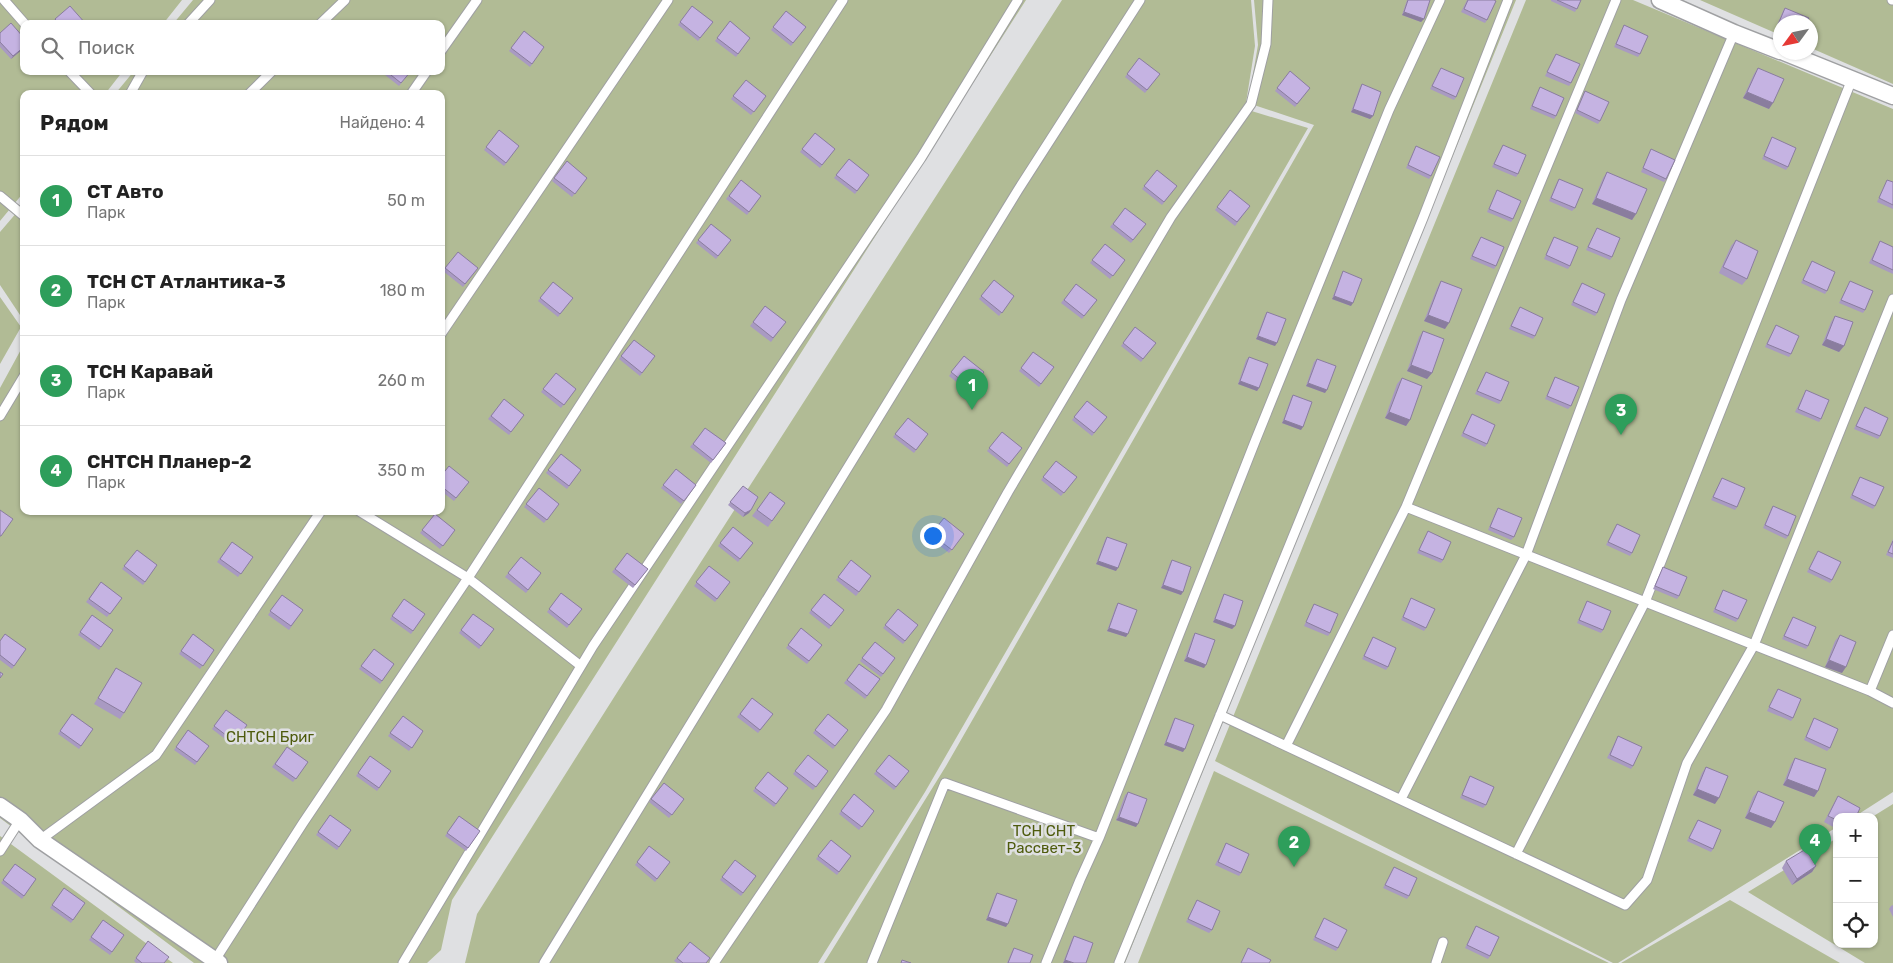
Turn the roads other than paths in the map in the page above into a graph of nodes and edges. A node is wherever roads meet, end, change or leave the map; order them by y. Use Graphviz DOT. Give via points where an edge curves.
graph roads {
  1 [pos="4,0"];
  2 [pos="210,0"];
  3 [pos="345,0"];
  4 [pos="477,0"];
  5 [pos="668,0"];
  6 [pos="843,0"];
  7 [pos="1018,0"];
  8 [pos="1140,0"];
  9 [pos="1268,0"];
  10 [pos="1440,0"];
  11 [pos="1508,0"];
  12 [pos="1616,0"];
  13 [pos="1660,0"];
  14 [pos="22,20"];
  15 [pos="192,20"];
  16 [pos="324,20"];
  17 [pos="1734,33"];
  18 [pos="445,45"];
  19 [pos="1773,48"];
  20 [pos="1803,60"];
  21 [pos="72,75"];
  22 [pos="141,75"];
  23 [pos="268,75"];
  24 [pos="424,75"];
  25 [pos="1852,79"];
  26 [pos="87,90"];
  27 [pos="132,90"];
  28 [pos="254,90"];
  29 [pos="414,90"];
  30 [pos="1893,96"];
  31 [pos="0,196"];
  32 [pos="20,213"];
  33 [pos="1893,299"];
  34 [pos="445,328"];
  35 [pos="20,381"];
  36 [pos="3,403"];
  37 [pos="0,416"];
  38 [pos="1406,507"];
  39 [pos="318,515"];
  40 [pos="366,515"];
  41 [pos="1526,555"];
  42 [pos="468,578"];
  43 [pos="1645,602"];
  44 [pos="1893,634"];
  45 [pos="1754,645"];
  46 [pos="581,666"];
  47 [pos="1870,691"];
  48 [pos="1893,702"];
  49 [pos="1220,715"];
  50 [pos="1286,746"];
  51 [pos="1401,800"];
  52 [pos="0,806"];
  53 [pos="20,820"];
  54 [pos="1100,838"];
  55 [pos="40,840"];
  56 [pos="0,851"];
  57 [pos="1516,854"];
  58 [pos="1443,942"];
  59 [pos="217,962"];
  60 [pos="403,963"];
  61 [pos="544,963"];
  62 [pos="714,963"];
  63 [pos="872,963"];
  64 [pos="1046,963"];
  65 [pos="1119,963"];
  66 [pos="1436,963"];
  1 -- 14 [label="lane"];
  2 -- 15 [label="lane"];
  3 -- 16 [label="lane"];
  4 -- 18 [label="lane"];
  5 -- 34 [label="lane"];
  6 -- 42 [label="lane"];
  7 -- 46 [label="lane" via="921,158"];
  8 -- 61 [label="lane" via="1012,198"];
  9 -- 62 [label="lane" via="1266,44 1251,104 1171,216 1008,492 886,710"];
  10 -- 54 [label="lane" via="1385,119"];
  11 -- 49 [label="lane" via="1423,218"];
  12 -- 38 [label="lane"];
  13 -- 17 [label="street"];
  17 -- 19 [label="street"];
  17 -- 41 [label="lane" via="1621,300"];
  20 -- 25 [label="street"];
  21 -- 26 [label="lane"];
  22 -- 27 [label="lane"];
  23 -- 28 [label="lane"];
  24 -- 29 [label="lane"];
  25 -- 30 [label="street"];
  25 -- 43 [label="lane"];
  31 -- 32 [label="lane"];
  33 -- 45 [label="lane"];
  35 -- 36 [label="lane"];
  36 -- 37 [label="lane"];
  38 -- 41 [label="lane"];
  38 -- 50 [label="lane"];
  39 -- 55 [label="lane" via="156,755"];
  40 -- 42 [label="lane"];
  41 -- 43 [label="lane"];
  41 -- 51 [label="lane"];
  42 -- 46 [label="lane"];
  42 -- 59 [label="lane" via="303,823"];
  43 -- 45 [label="lane"];
  43 -- 57 [label="lane"];
  44 -- 47 [label="lane"];
  45 -- 47 [label="lane"];
  45 -- 57 [label="lane" via="1687,763 1647,880 1625,905"];
  46 -- 60 [label="lane"];
  47 -- 48 [label="lane"];
  49 -- 50 [label="lane"];
  49 -- 65 [label="lane"];
  50 -- 51 [label="lane"];
  51 -- 57 [label="lane"];
  52 -- 53 [label="street"];
  53 -- 55 [label="street"];
  53 -- 56 [label="lane"];
  54 -- 63 [label="lane" via="945,783"];
  54 -- 64 [label="lane"];
  55 -- 59 [label="street"];
  58 -- 66 [label="lane"];
}
